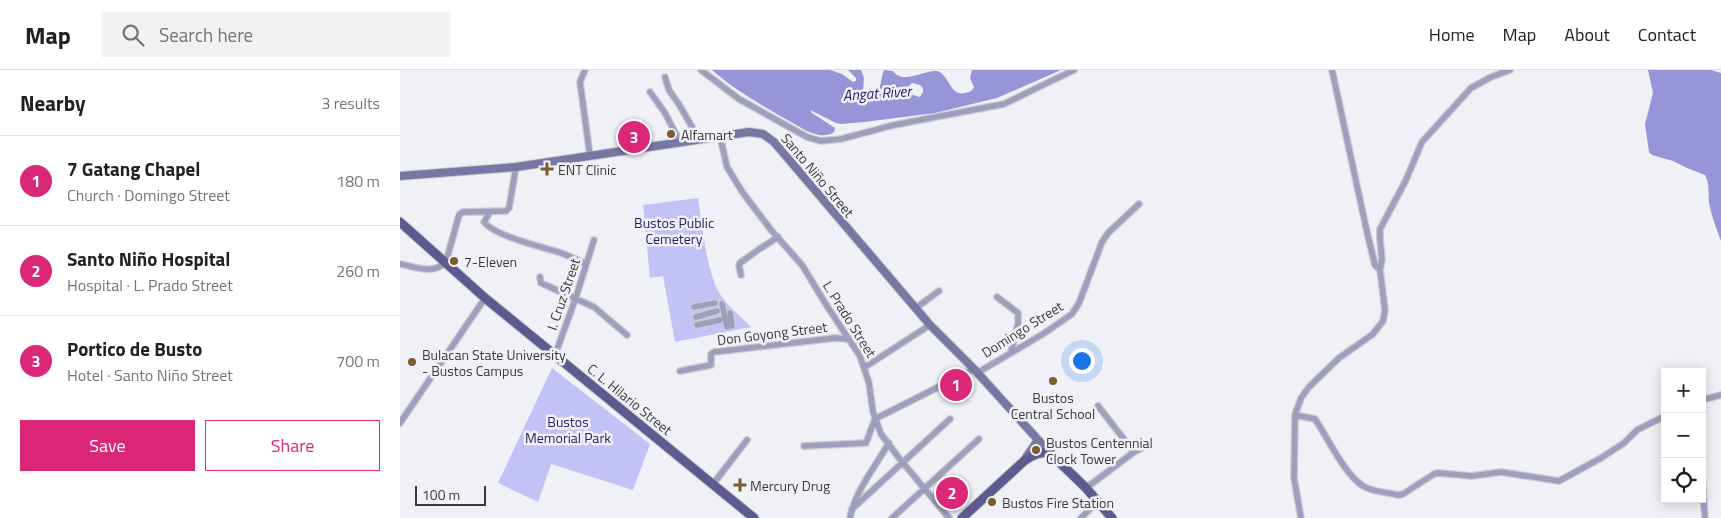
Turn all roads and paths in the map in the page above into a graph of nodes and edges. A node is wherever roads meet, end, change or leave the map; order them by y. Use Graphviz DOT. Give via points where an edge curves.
graph roads {
  1 [pos="585,70"];
  2 [pos="701,70"];
  3 [pos="1074,70"];
  4 [pos="1332,70"];
  5 [pos="1510,70"];
  6 [pos="665,77"];
  7 [pos="650,92"];
  8 [pos="720,136"];
  9 [pos="699,139"];
  10 [pos="680,142"];
  11 [pos="590,156"];
  12 [pos="516,167"];
  13 [pos="400,176"];
  14 [pos="1139,204"];
  15 [pos="490,212"];
  16 [pos="400,222"];
  17 [pos="778,238"];
  18 [pos="594,240"];
  19 [pos="446,262"];
  20 [pos="400,264"];
  21 [pos="586,264"];
  22 [pos="1380,270"];
  23 [pos="741,275"];
  24 [pos="540,278"];
  25 [pos="939,291"];
  26 [pos="997,297"];
  27 [pos="485,298"];
  28 [pos="575,300"];
  29 [pos="715,303"];
  30 [pos="722,304"];
  31 [pos="694,307"];
  32 [pos="916,308"];
  33 [pos="718,311"];
  34 [pos="730,312"];
  35 [pos="696,317"];
  36 [pos="720,320"];
  37 [pos="697,325"];
  38 [pos="930,325"];
  39 [pos="627,335"];
  40 [pos="848,339"];
  41 [pos="1011,352"];
  42 [pos="554,355"];
  43 [pos="865,367"];
  44 [pos="680,371"];
  45 [pos="975,371"];
  46 [pos="1721,395"];
  47 [pos="1706,399"];
  48 [pos="1098,406"];
  49 [pos="1295,415"];
  50 [pos="1661,418"];
  51 [pos="875,419"];
  52 [pos="950,419"];
  53 [pos="400,423"];
  54 [pos="979,439"];
  55 [pos="747,440"];
  56 [pos="1038,440"];
  57 [pos="889,443"];
  58 [pos="804,446"];
  59 [pos="1146,446"];
  60 [pos="1134,452"];
  61 [pos="1050,453"];
  62 [pos="1024,461"];
  63 [pos="902,463"];
  64 [pos="713,484"];
  65 [pos="1086,488"];
  66 [pos="924,489"];
  67 [pos="1098,501"];
  68 [pos="1704,503"];
  69 [pos="852,509"];
  70 [pos="754,518"];
  71 [pos="850,518"];
  72 [pos="892,518"];
  73 [pos="949,518"];
  74 [pos="962,518"];
  75 [pos="1081,518"];
  76 [pos="1112,518"];
  77 [pos="1301,518"];
  78 [pos="1705,518"];
  1 -- 11 [label="street" via="580,82"];
  2 -- 3 [label="street" via="739,99 821,141 1004,104"];
  4 -- 22 [label="street" via="1367,232 1375,265"];
  5 -- 22 [label="street" via="1490,77 1466,93 1422,142 1380,229"];
  6 -- 9 [label="street" via="668,90"];
  7 -- 10 [label="street"];
  8 -- 9 [label="street, Santo Niño Street"];
  8 -- 17 [label="street, L. Prado Street" via="735,180"];
  8 -- 32 [label="street, Santo Niño Street" via="756,132 769,138"];
  9 -- 10 [label="street, Santo Niño Street"];
  10 -- 11 [label="street, Santo Niño Street"];
  11 -- 12 [label="street, Santo Niño Street"];
  12 -- 13 [label="street, Santo Niño Street"];
  12 -- 15 [label="street" via="509,208"];
  14 -- 41 [label="street, Domingo Street" via="1108,233 1072,314"];
  15 -- 19 [label="street" via="463,212 459,216"];
  15 -- 21 [label="street" via="484,222 486,225"];
  16 -- 19 [label="main road, C. L. Hilario Street"];
  17 -- 23 [label="street" via="740,263"];
  17 -- 40 [label="street, L. Prado Street" via="802,265"];
  18 -- 21 [label="street, I. Cruz Street"];
  19 -- 20 [label="street" via="435,269"];
  19 -- 27 [label="main road, C. L. Hilario Street"];
  21 -- 28 [label="street, I. Cruz Street"];
  22 -- 49 [label="street" via="1385,310 1383,321 1373,334 1344,354 1309,387"];
  24 -- 28 [label="street" via="542,283"];
  25 -- 32 [label="street"];
  26 -- 41 [label="street" via="1018,313"];
  27 -- 42 [label="main road, C. L. Hilario Street"];
  27 -- 53 [label="street"];
  28 -- 39 [label="street" via="594,307"];
  28 -- 42 [label="street, I. Cruz Street"];
  29 -- 31 [label="street"];
  30 -- 34 [label="street" via="730,326"];
  32 -- 38 [label="street, Santo Niño Street"];
  33 -- 35 [label="street"];
  36 -- 37 [label="street"];
  38 -- 43 [label="street"];
  38 -- 45 [label="street, Santo Niño Street"];
  40 -- 43 [label="street, L. Prado Street"];
  40 -- 44 [label="street, Don Goyong Street" via="714,352 711,365"];
  41 -- 45 [label="street, Domingo Street"];
  42 -- 64 [label="main road, C. L. Hilario Street"];
  43 -- 51 [label="street, L. Prado Street"];
  45 -- 51 [label="street, Domingo Street"];
  45 -- 56 [label="street, Santo Niño Street"];
  46 -- 47 [label="street"];
  48 -- 60 [label="street"];
  49 -- 50 [label="street" via="1315,419 1356,481 1365,487 1398,494 1438,473 1472,476 1501,472 1559,481 1601,458 1637,430"];
  49 -- 77 [label="street" via="1294,478"];
  51 -- 57 [label="street, L. Prado Street"];
  51 -- 58 [label="street" via="866,443"];
  52 -- 63 [label="street"];
  54 -- 66 [label="street"];
  55 -- 64 [label="street"];
  56 -- 61 [label="street, Santo Niño Street"];
  56 -- 62 [label="street"];
  57 -- 63 [label="street, L. Prado Street"];
  57 -- 69 [label="street"];
  59 -- 60 [label="street"];
  60 -- 65 [label="street"];
  61 -- 62 [label="main road" via="1036,454"];
  61 -- 65 [label="main road"];
  62 -- 74 [label="main road"];
  63 -- 66 [label="street, L. Prado Street"];
  63 -- 69 [label="street"];
  64 -- 70 [label="main road, C. L. Hilario Street"];
  65 -- 67 [label="main road"];
  66 -- 72 [label="street"];
  66 -- 73 [label="street, L. Prado Street"];
  67 -- 75 [label="street"];
  67 -- 76 [label="main road"];
  68 -- 78 [label="street"];
  69 -- 71 [label="street"];
}
